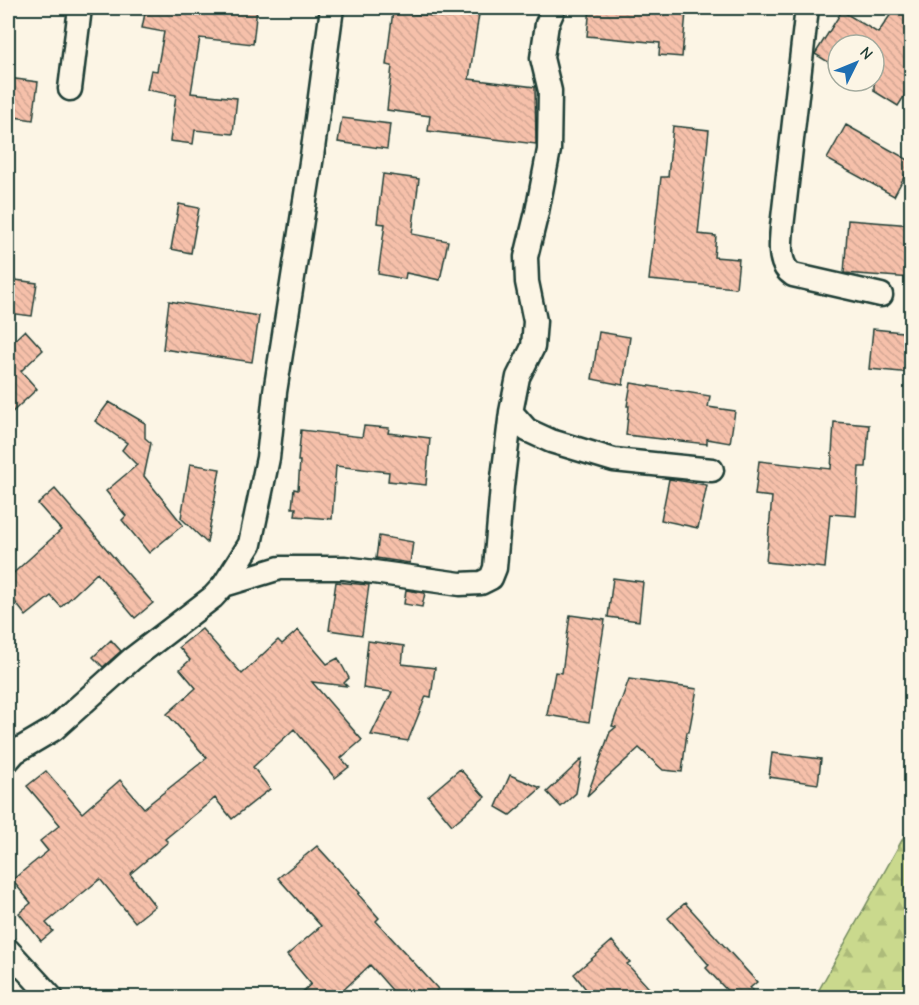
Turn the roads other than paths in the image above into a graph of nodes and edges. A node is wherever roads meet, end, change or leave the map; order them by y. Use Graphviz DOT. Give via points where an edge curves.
graph roads {
  1 [pos="80,8"];
  2 [pos="332,8"];
  3 [pos="554,8"];
  4 [pos="807,8"];
  5 [pos="70,89"];
  6 [pos="881,295"];
  7 [pos="511,412"];
  8 [pos="712,470"];
  9 [pos="224,585"];
  10 [pos="8,760"];
  11 [pos="8,950"];
  12 [pos="52,998"];
  1 -- 5 [label="street"];
  2 -- 9 [label="street" via="268,458 250,544"];
  3 -- 7 [label="street" via="547,24 542,58 550,91 549,150 526,257 535,321 533,347 518,377"];
  4 -- 6 [label="street" via="782,226 782,260 793,275"];
  7 -- 8 [label="street" via="527,430 614,460"];
  7 -- 9 [label="street" via="491,578 481,584 460,584 345,568 280,568"];
  9 -- 10 [label="street" via="132,658 54,729"];
  11 -- 12 [label="street"];
}
